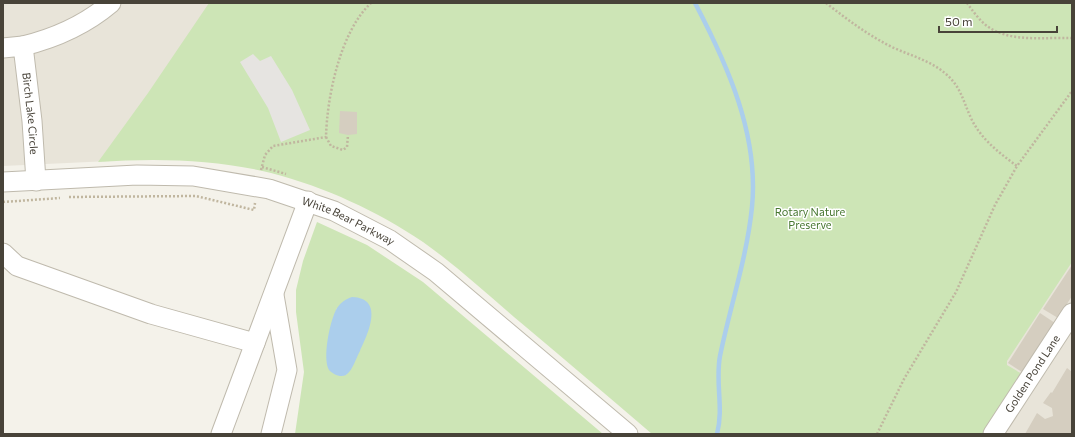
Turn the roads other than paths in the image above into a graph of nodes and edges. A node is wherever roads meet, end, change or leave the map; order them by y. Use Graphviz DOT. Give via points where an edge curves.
graph roads {
  1 [pos="111,3"];
  2 [pos="23,46"];
  3 [pos="3,48"];
  4 [pos="36,180"];
  5 [pos="3,182"];
  6 [pos="308,201"];
  7 [pos="3,253"];
  8 [pos="273,293"];
  9 [pos="1072,313"];
  10 [pos="255,343"];
  11 [pos="221,434"];
  12 [pos="271,434"];
  13 [pos="628,434"];
  14 [pos="993,434"];
  1 -- 2 [label="street" via="68,31"];
  2 -- 3 [label="street"];
  2 -- 4 [label="street, Birch Lake Circle"];
  4 -- 5 [label="street, White Bear Parkway"];
  4 -- 6 [label="street, White Bear Parkway" via="137,175 193,176 258,187"];
  6 -- 8 [label="street"];
  6 -- 13 [label="street, White Bear Parkway" via="361,223 418,258"];
  7 -- 10 [label="street" via="17,266 25,269 151,314"];
  8 -- 10 [label="street"];
  8 -- 12 [label="street" via="287,370"];
  9 -- 14 [label="street, Golden Pond Lane"];
  10 -- 11 [label="street"];
}
